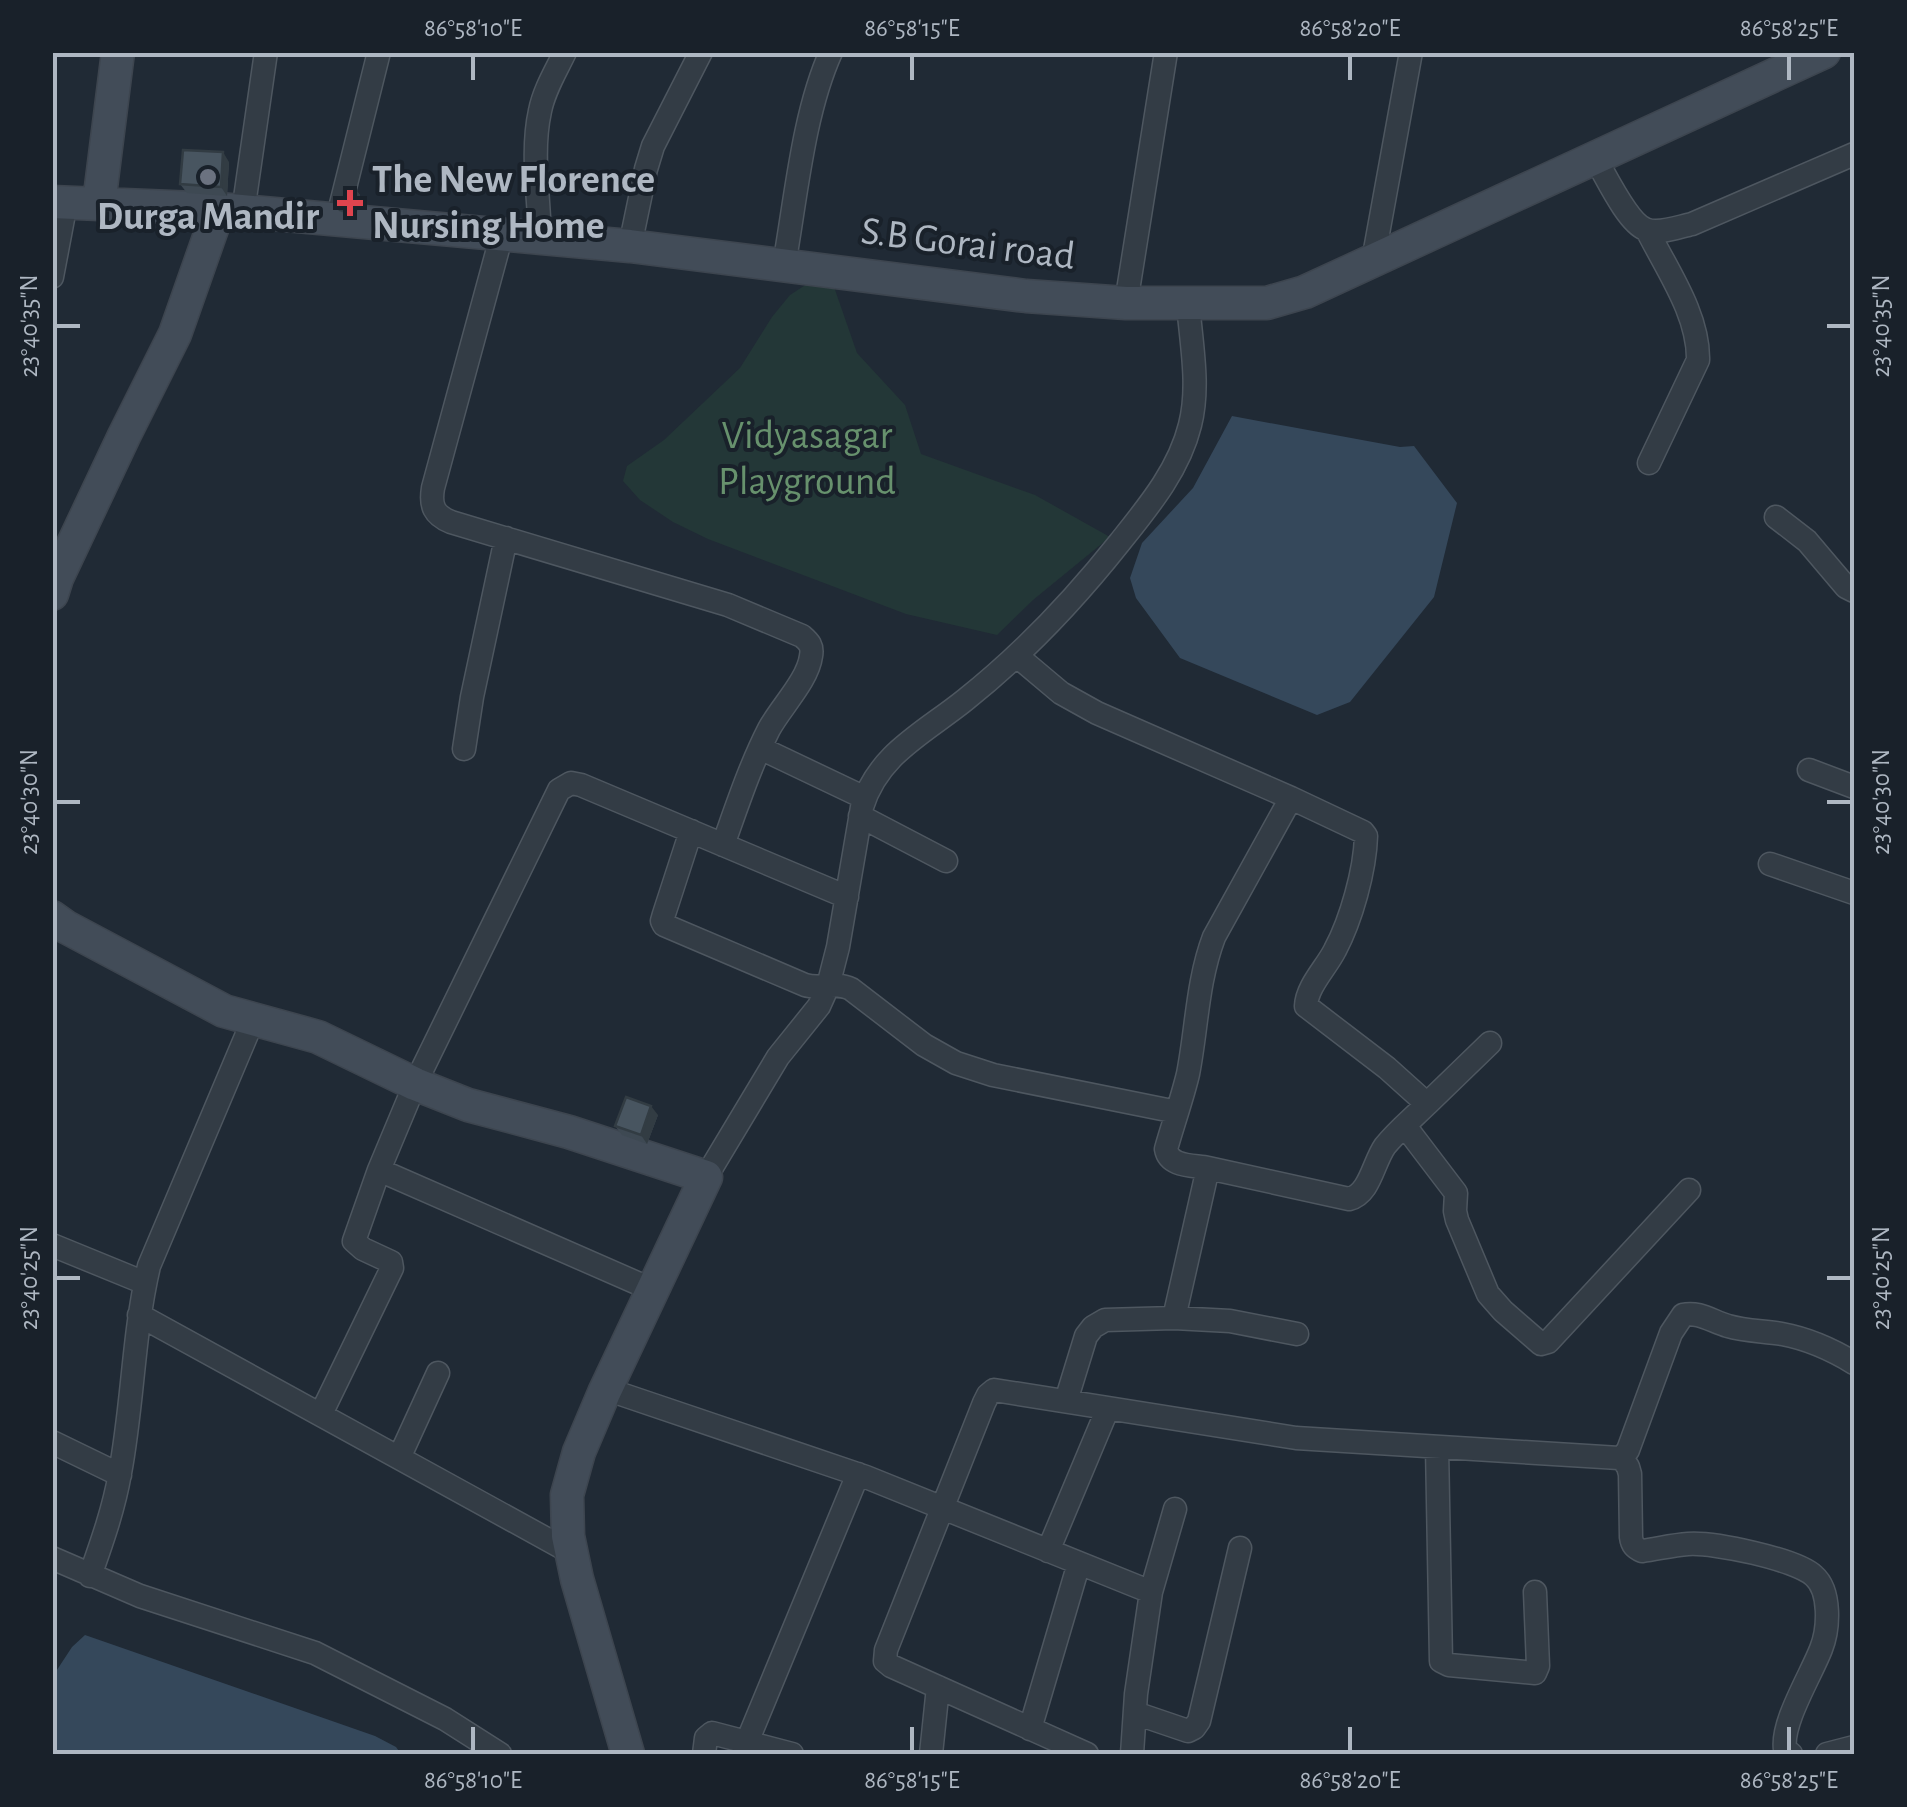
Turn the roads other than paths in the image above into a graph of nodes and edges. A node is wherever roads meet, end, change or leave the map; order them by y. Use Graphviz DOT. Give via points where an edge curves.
graph roads {
  1 [pos="118,52"];
  2 [pos="266,52"];
  3 [pos="379,52"];
  4 [pos="565,52"];
  5 [pos="700,52"];
  6 [pos="831,52"];
  7 [pos="1166,52"];
  8 [pos="1411,52"];
  9 [pos="1824,52"];
  10 [pos="1854,154"];
  11 [pos="1595,158"];
  12 [pos="59,202"];
  13 [pos="99,203"];
  14 [pos="231,210"];
  15 [pos="338,220"];
  16 [pos="1647,230"];
  17 [pos="502,234"];
  18 [pos="540,238"];
  19 [pos="630,246"];
  20 [pos="1372,261"];
  21 [pos="784,265"];
  22 [pos="52,277"];
  23 [pos="1126,304"];
  24 [pos="1188,304"];
  25 [pos="1649,463"];
  26 [pos="1776,517"];
  27 [pos="506,538"];
  28 [pos="1854,591"];
  29 [pos="52,594"];
  30 [pos="1016,656"];
  31 [pos="760,748"];
  32 [pos="464,749"];
  33 [pos="1809,770"];
  34 [pos="1854,787"];
  35 [pos="1291,798"];
  36 [pos="862,807"];
  37 [pos="691,831"];
  38 [pos="723,845"];
  39 [pos="946,861"];
  40 [pos="1770,864"];
  41 [pos="1854,893"];
  42 [pos="847,897"];
  43 [pos="52,917"];
  44 [pos="828,986"];
  45 [pos="253,1020"];
  46 [pos="1490,1043"];
  47 [pos="415,1084"];
  48 [pos="1427,1104"];
  49 [pos="1177,1112"];
  50 [pos="1405,1126"];
  51 [pos="1208,1168"];
  52 [pos="379,1170"];
  53 [pos="706,1177"];
  54 [pos="1689,1190"];
  55 [pos="52,1244"];
  56 [pos="145,1283"];
  57 [pos="653,1290"];
  58 [pos="139,1314"];
  59 [pos="1174,1318"];
  60 [pos="1297,1334"];
  61 [pos="1854,1363"];
  62 [pos="438,1372"];
  63 [pos="606,1389"];
  64 [pos="1066,1401"];
  65 [pos="1108,1408"];
  66 [pos="320,1414"];
  67 [pos="52,1442"];
  68 [pos="1437,1447"];
  69 [pos="399,1458"];
  70 [pos="1622,1458"];
  71 [pos="858,1474"];
  72 [pos="120,1475"];
  73 [pos="943,1508"];
  74 [pos="1175,1510"];
  75 [pos="1240,1548"];
  76 [pos="1048,1551"];
  77 [pos="572,1552"];
  78 [pos="52,1558"];
  79 [pos="1079,1563"];
  80 [pos="90,1576"];
  81 [pos="1151,1592"];
  82 [pos="1535,1592"];
  83 [pos="938,1687"];
  84 [pos="1135,1713"];
  85 [pos="1030,1728"];
  86 [pos="747,1742"];
  87 [pos="1051,1746"];
  88 [pos="1854,1747"];
  89 [pos="500,1754"];
  90 [pos="628,1754"];
  91 [pos="704,1754"];
  92 [pos="792,1754"];
  93 [pos="931,1754"];
  94 [pos="1087,1754"];
  95 [pos="1132,1754"];
  96 [pos="1790,1754"];
  97 [pos="1828,1754"];
  1 -- 13 [label="street"];
  2 -- 14 [label="street"];
  3 -- 15 [label="street"];
  4 -- 18 [label="street" via="545,94 536,137"];
  5 -- 19 [label="street" via="654,146"];
  6 -- 21 [label="street" via="810,123"];
  7 -- 23 [label="street"];
  8 -- 20 [label="street"];
  9 -- 11 [label="street, S.B Gorai road"];
  10 -- 16 [label="street" via="1692,224"];
  11 -- 16 [label="street" via="1633,221"];
  11 -- 20 [label="street, S.B Gorai road"];
  12 -- 13 [label="street, S.B Gorai road"];
  12 -- 22 [label="street"];
  13 -- 14 [label="street, S.B Gorai road"];
  14 -- 15 [label="street, S.B Gorai road"];
  14 -- 29 [label="street"];
  15 -- 17 [label="street, S.B Gorai road"];
  16 -- 25 [label="street" via="1695,325 1698,346 1698,360"];
  17 -- 18 [label="street, S.B Gorai road"];
  17 -- 27 [label="street" via="432,500 440,517"];
  18 -- 19 [label="street, S.B Gorai road"];
  19 -- 21 [label="street, S.B Gorai road"];
  20 -- 24 [label="street, S.B Gorai road" via="1267,304"];
  21 -- 23 [label="street, S.B Gorai road"];
  23 -- 24 [label="street, S.B Gorai road"];
  24 -- 30 [label="street" via="1195,388 1182,450 1132,528"];
  26 -- 28 [label="street"];
  27 -- 31 [label="street" via="728,605 802,636 812,651 807,670"];
  27 -- 32 [label="street"];
  30 -- 35 [label="street" via="1098,713"];
  30 -- 36 [label="street" via="899,750 882,767"];
  31 -- 36 [label="street"];
  31 -- 38 [label="street"];
  33 -- 34 [label="street"];
  35 -- 48 [label="street" via="1363,832 1366,842 1348,919 1306,1006"];
  35 -- 49 [label="street" via="1206,958"];
  36 -- 39 [label="street"];
  36 -- 42 [label="street"];
  37 -- 38 [label="street"];
  37 -- 44 [label="street" via="664,926 805,986"];
  37 -- 47 [label="street" via="582,785 559,790"];
  38 -- 42 [label="street"];
  40 -- 41 [label="street"];
  42 -- 44 [label="street"];
  43 -- 45 [label="street" via="224,1011"];
  44 -- 49 [label="street" via="851,988 956,1062"];
  44 -- 53 [label="street"];
  45 -- 47 [label="street" via="318,1036"];
  45 -- 56 [label="street"];
  46 -- 48 [label="street"];
  47 -- 52 [label="street"];
  47 -- 53 [label="street"];
  48 -- 50 [label="street"];
  49 -- 51 [label="street" via="1166,1156"];
  50 -- 51 [label="street" via="1386,1146 1363,1191 1348,1200"];
  50 -- 54 [label="street" via="1456,1193 1455,1212 1488,1294 1541,1344"];
  51 -- 59 [label="street"];
  52 -- 57 [label="street"];
  52 -- 66 [label="street" via="354,1240 392,1268"];
  53 -- 57 [label="street"];
  55 -- 56 [label="street"];
  56 -- 58 [label="street"];
  57 -- 63 [label="street"];
  58 -- 66 [label="street"];
  58 -- 72 [label="street"];
  59 -- 60 [label="street"];
  59 -- 64 [label="street" via="1105,1320 1093,1327"];
  61 -- 70 [label="street" via="1810,1341 1683,1314"];
  62 -- 69 [label="street"];
  63 -- 71 [label="street"];
  63 -- 77 [label="street" via="566,1495"];
  64 -- 65 [label="street"];
  64 -- 73 [label="street" via="994,1390 988,1395"];
  65 -- 68 [label="street" via="1296,1438"];
  65 -- 76 [label="street"];
  66 -- 69 [label="street"];
  67 -- 72 [label="street"];
  68 -- 70 [label="street"];
  68 -- 82 [label="street" via="1444,1663 1535,1672"];
  69 -- 77 [label="street"];
  70 -- 96 [label="street" via="1630,1474 1636,1548 1718,1545 1800,1568 1822,1586 1826,1633 1785,1732"];
  71 -- 73 [label="street"];
  71 -- 86 [label="street"];
  72 -- 80 [label="street"];
  73 -- 76 [label="street"];
  73 -- 83 [label="street" via="884,1656 891,1666"];
  74 -- 81 [label="street"];
  75 -- 84 [label="street" via="1200,1720 1188,1731"];
  76 -- 79 [label="street"];
  77 -- 90 [label="street"];
  78 -- 80 [label="street"];
  79 -- 81 [label="street"];
  79 -- 85 [label="street"];
  80 -- 89 [label="street" via="332,1661"];
  81 -- 84 [label="street"];
  83 -- 85 [label="street"];
  83 -- 93 [label="street"];
  84 -- 95 [label="street"];
  85 -- 87 [label="street"];
  86 -- 91 [label="street" via="712,1733"];
  86 -- 92 [label="street"];
  87 -- 94 [label="street"];
  88 -- 97 [label="street"];
}
